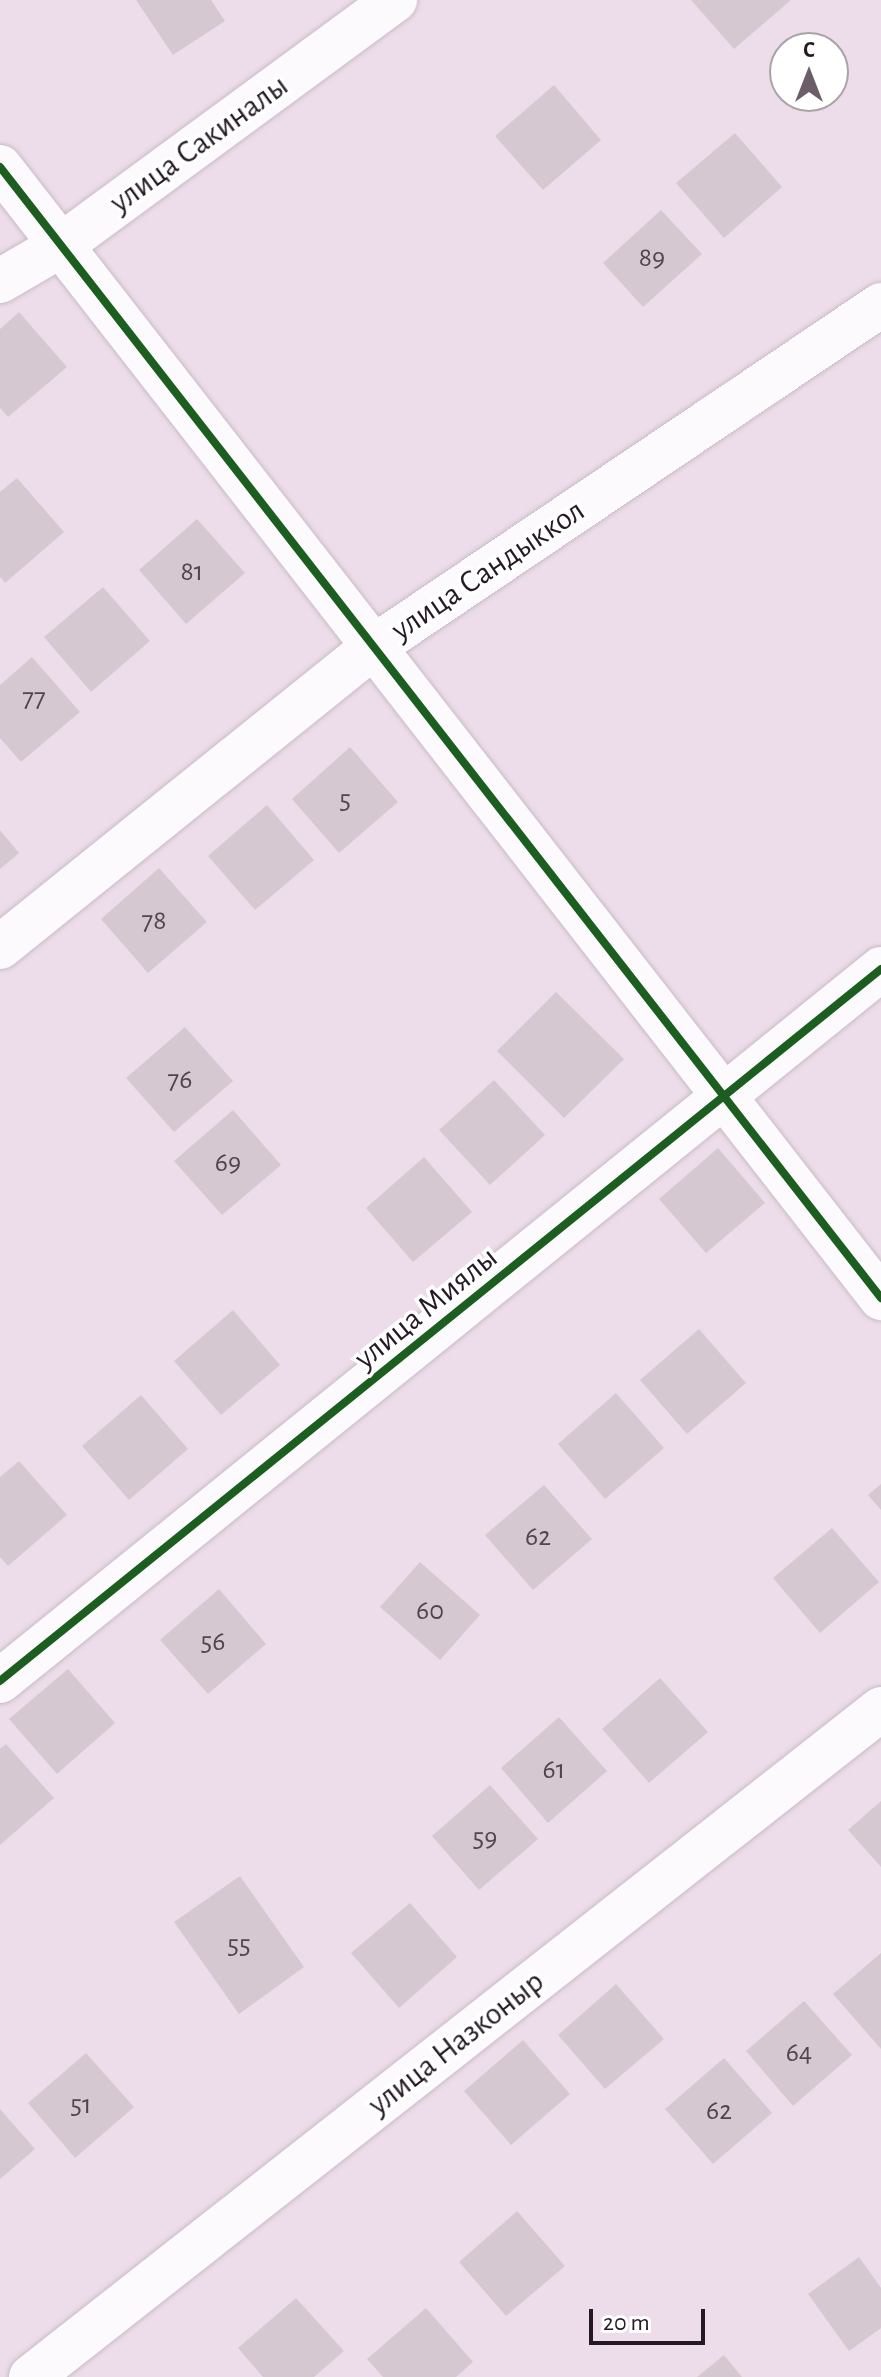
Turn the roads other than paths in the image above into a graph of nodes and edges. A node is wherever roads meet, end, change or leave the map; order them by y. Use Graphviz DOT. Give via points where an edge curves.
graph roads {
  1 [pos="395,0"];
  2 [pos="0,167"];
  3 [pos="60,246"];
  4 [pos="0,281"];
  5 [pos="881,305"];
  6 [pos="372,648"];
  7 [pos="0,947"];
  8 [pos="881,969"];
  9 [pos="723,1099"];
  10 [pos="881,1298"];
  11 [pos="0,1681"];
  12 [pos="881,1709"];
  13 [pos="31,2377"];
  1 -- 3 [label="street, улица Сакиналы"];
  2 -- 3 [label="street"];
  3 -- 4 [label="street, улица Сакиналы"];
  3 -- 6 [label="street"];
  5 -- 6 [label="street, улица Сандыккол"];
  6 -- 7 [label="street, улица Сандыккол"];
  6 -- 9 [label="street"];
  8 -- 9 [label="street, улица Миялы"];
  9 -- 10 [label="street"];
  9 -- 11 [label="street, улица Миялы"];
  12 -- 13 [label="street, улица Назконыр"];
}
